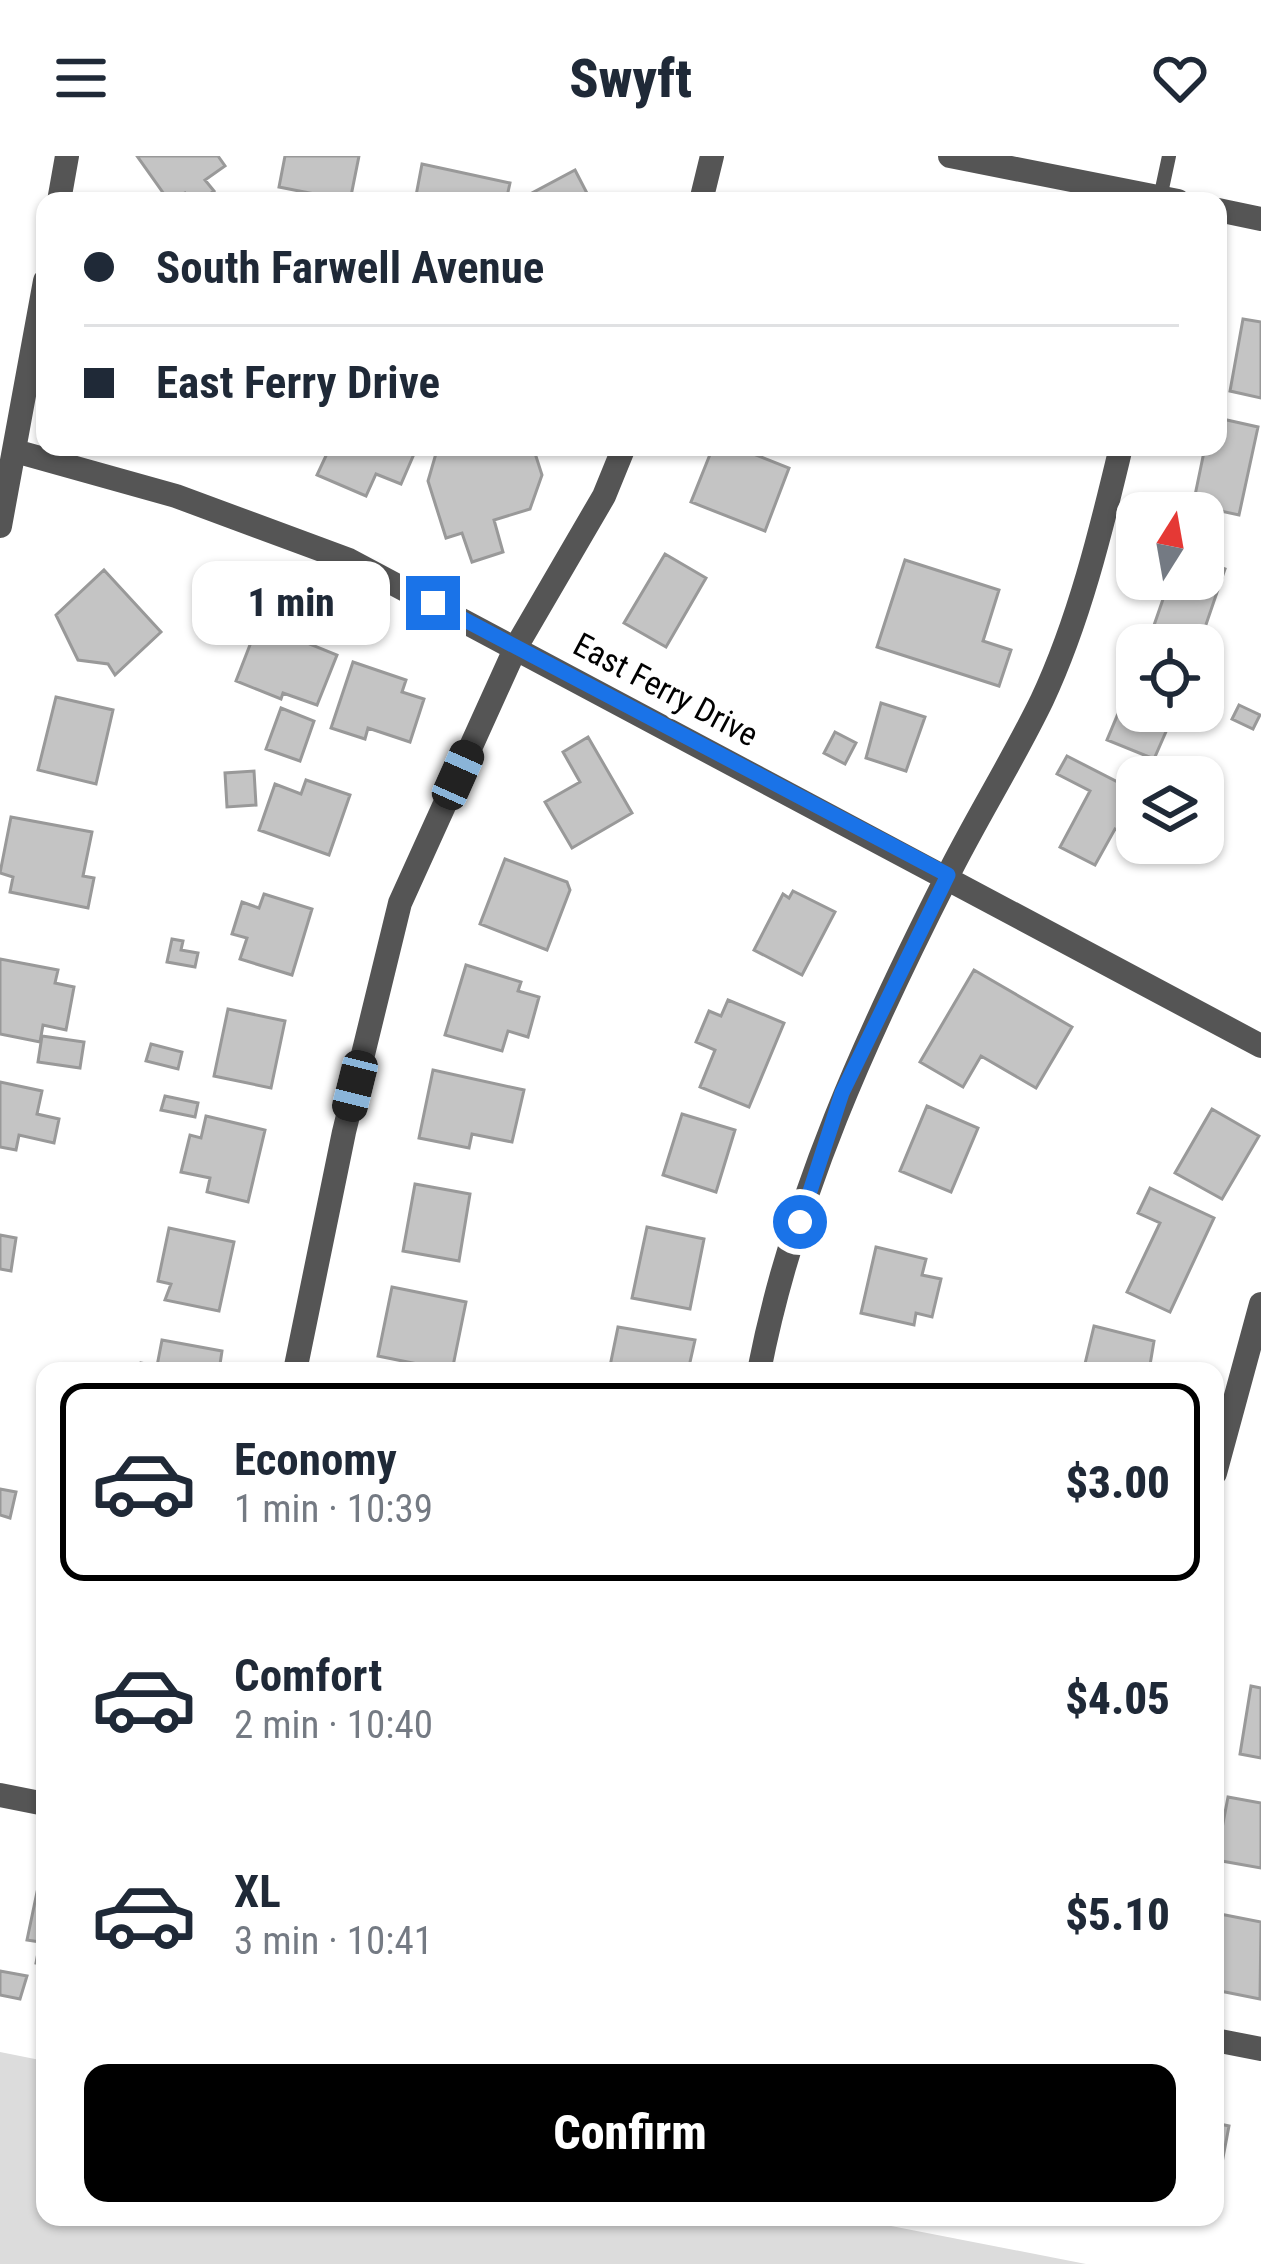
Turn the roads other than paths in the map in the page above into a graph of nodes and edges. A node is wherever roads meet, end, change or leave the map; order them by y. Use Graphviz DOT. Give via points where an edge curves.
graph roads {
  1 [pos="67,156"];
  2 [pos="712,156"];
  3 [pos="950,156"];
  4 [pos="1169,156"];
  5 [pos="61,192"];
  6 [pos="703,192"];
  7 [pos="1132,192"];
  8 [pos="1172,192"];
  9 [pos="1227,210"];
  10 [pos="1260,211"];
  11 [pos="36,332"];
  12 [pos="15,451"];
  13 [pos="620,456"];
  14 [pos="1118,456"];
  15 [pos="0,526"];
  16 [pos="516,647"];
  17 [pos="948,875"];
  18 [pos="1261,1046"];
  19 [pos="1261,1304"];
  20 [pos="297,1362"];
  21 [pos="762,1362"];
  22 [pos="1224,1440"];
  23 [pos="0,1795"];
  24 [pos="36,1802"];
  25 [pos="1224,2042"];
  26 [pos="1261,2049"];
  1 -- 5 [label="street"];
  2 -- 6 [label="street"];
  3 -- 7 [label="street"];
  4 -- 8 [label="lane"];
  9 -- 10 [label="street"];
  11 -- 12 [label="street"];
  12 -- 15 [label="street"];
  12 -- 16 [label="street, East Ferry Drive" via="176,496 349,560"];
  13 -- 16 [label="street"];
  14 -- 17 [label="street" via="1100,536 1043,698"];
  16 -- 17 [label="street, East Ferry Drive"];
  16 -- 20 [label="street" via="400,903"];
  17 -- 18 [label="street, East Ferry Drive"];
  17 -- 21 [label="street" via="842,1093"];
  19 -- 22 [label="street"];
  23 -- 24 [label="street"];
  25 -- 26 [label="street"];
}
